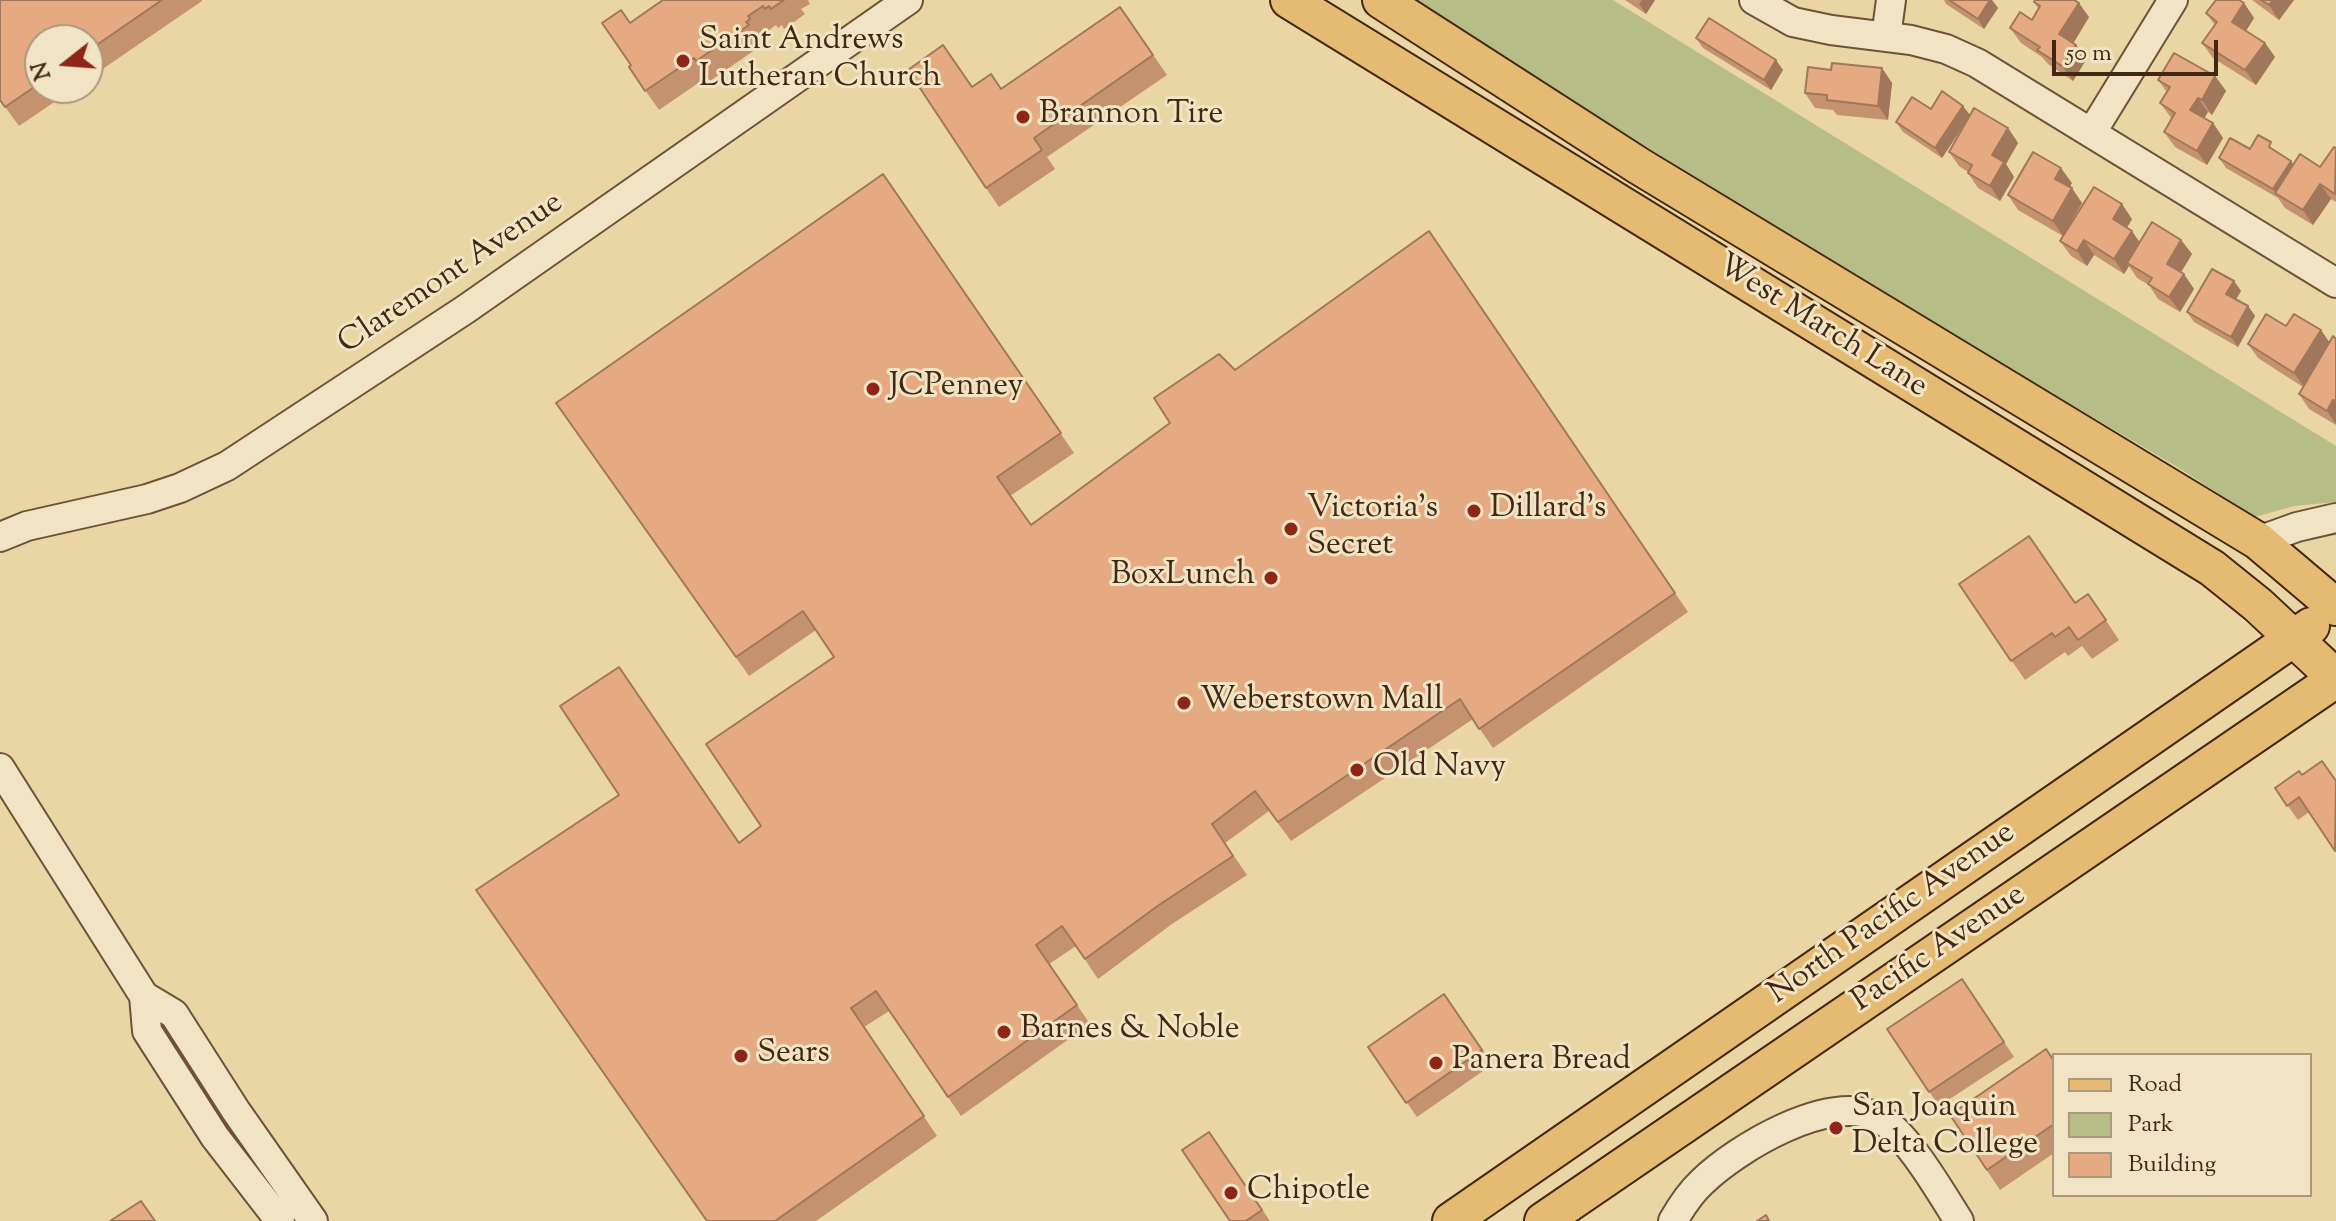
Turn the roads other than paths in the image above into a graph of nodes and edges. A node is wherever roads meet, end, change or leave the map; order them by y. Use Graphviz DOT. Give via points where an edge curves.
graph roads {
  1 [pos="908,0"];
  2 [pos="1289,0"];
  3 [pos="1381,0"];
  4 [pos="1754,0"];
  5 [pos="1891,0"];
  6 [pos="2173,0"];
  7 [pos="1886,37"];
  8 [pos="2092,132"];
  9 [pos="2336,283"];
  10 [pos="2336,518"];
  11 [pos="0,537"];
  12 [pos="2258,541"];
  13 [pos="2336,608"];
  14 [pos="2293,638"];
  15 [pos="2336,678"];
  16 [pos="0,768"];
  17 [pos="144,996"];
  18 [pos="280,1221"];
  19 [pos="313,1221"];
  20 [pos="1451,1221"];
  21 [pos="1543,1221"];
  22 [pos="1673,1221"];
  23 [pos="1959,1221"];
  1 -- 11 [label="street, Claremont Avenue" via="466,309 240,458 180,488"];
  2 -- 14 [label="main road, West March Lane" via="2212,568"];
  3 -- 12 [label="main road, West March Lane" via="1639,166"];
  4 -- 7 [label="street" via="1793,22"];
  5 -- 7 [label="street"];
  6 -- 8 [label="street"];
  7 -- 8 [label="street" via="1946,49 1977,63"];
  8 -- 9 [label="street"];
  10 -- 12 [label="street"];
  12 -- 13 [label="main road, West March Lane"];
  13 -- 14 [label="main road, North Pacific Avenue"];
  14 -- 15 [label="main road, West March Lane"];
  14 -- 20 [label="main road, North Pacific Avenue"];
  15 -- 21 [label="main road, Pacific Avenue"];
  16 -- 17 [label="street"];
  17 -- 18 [label="street" via="147,1031 215,1137"];
  17 -- 19 [label="street" via="174,1014"];
  22 -- 23 [label="street" via="1701,1183 1723,1164 1801,1121 1848,1109 1879,1117 1898,1136"];
}
